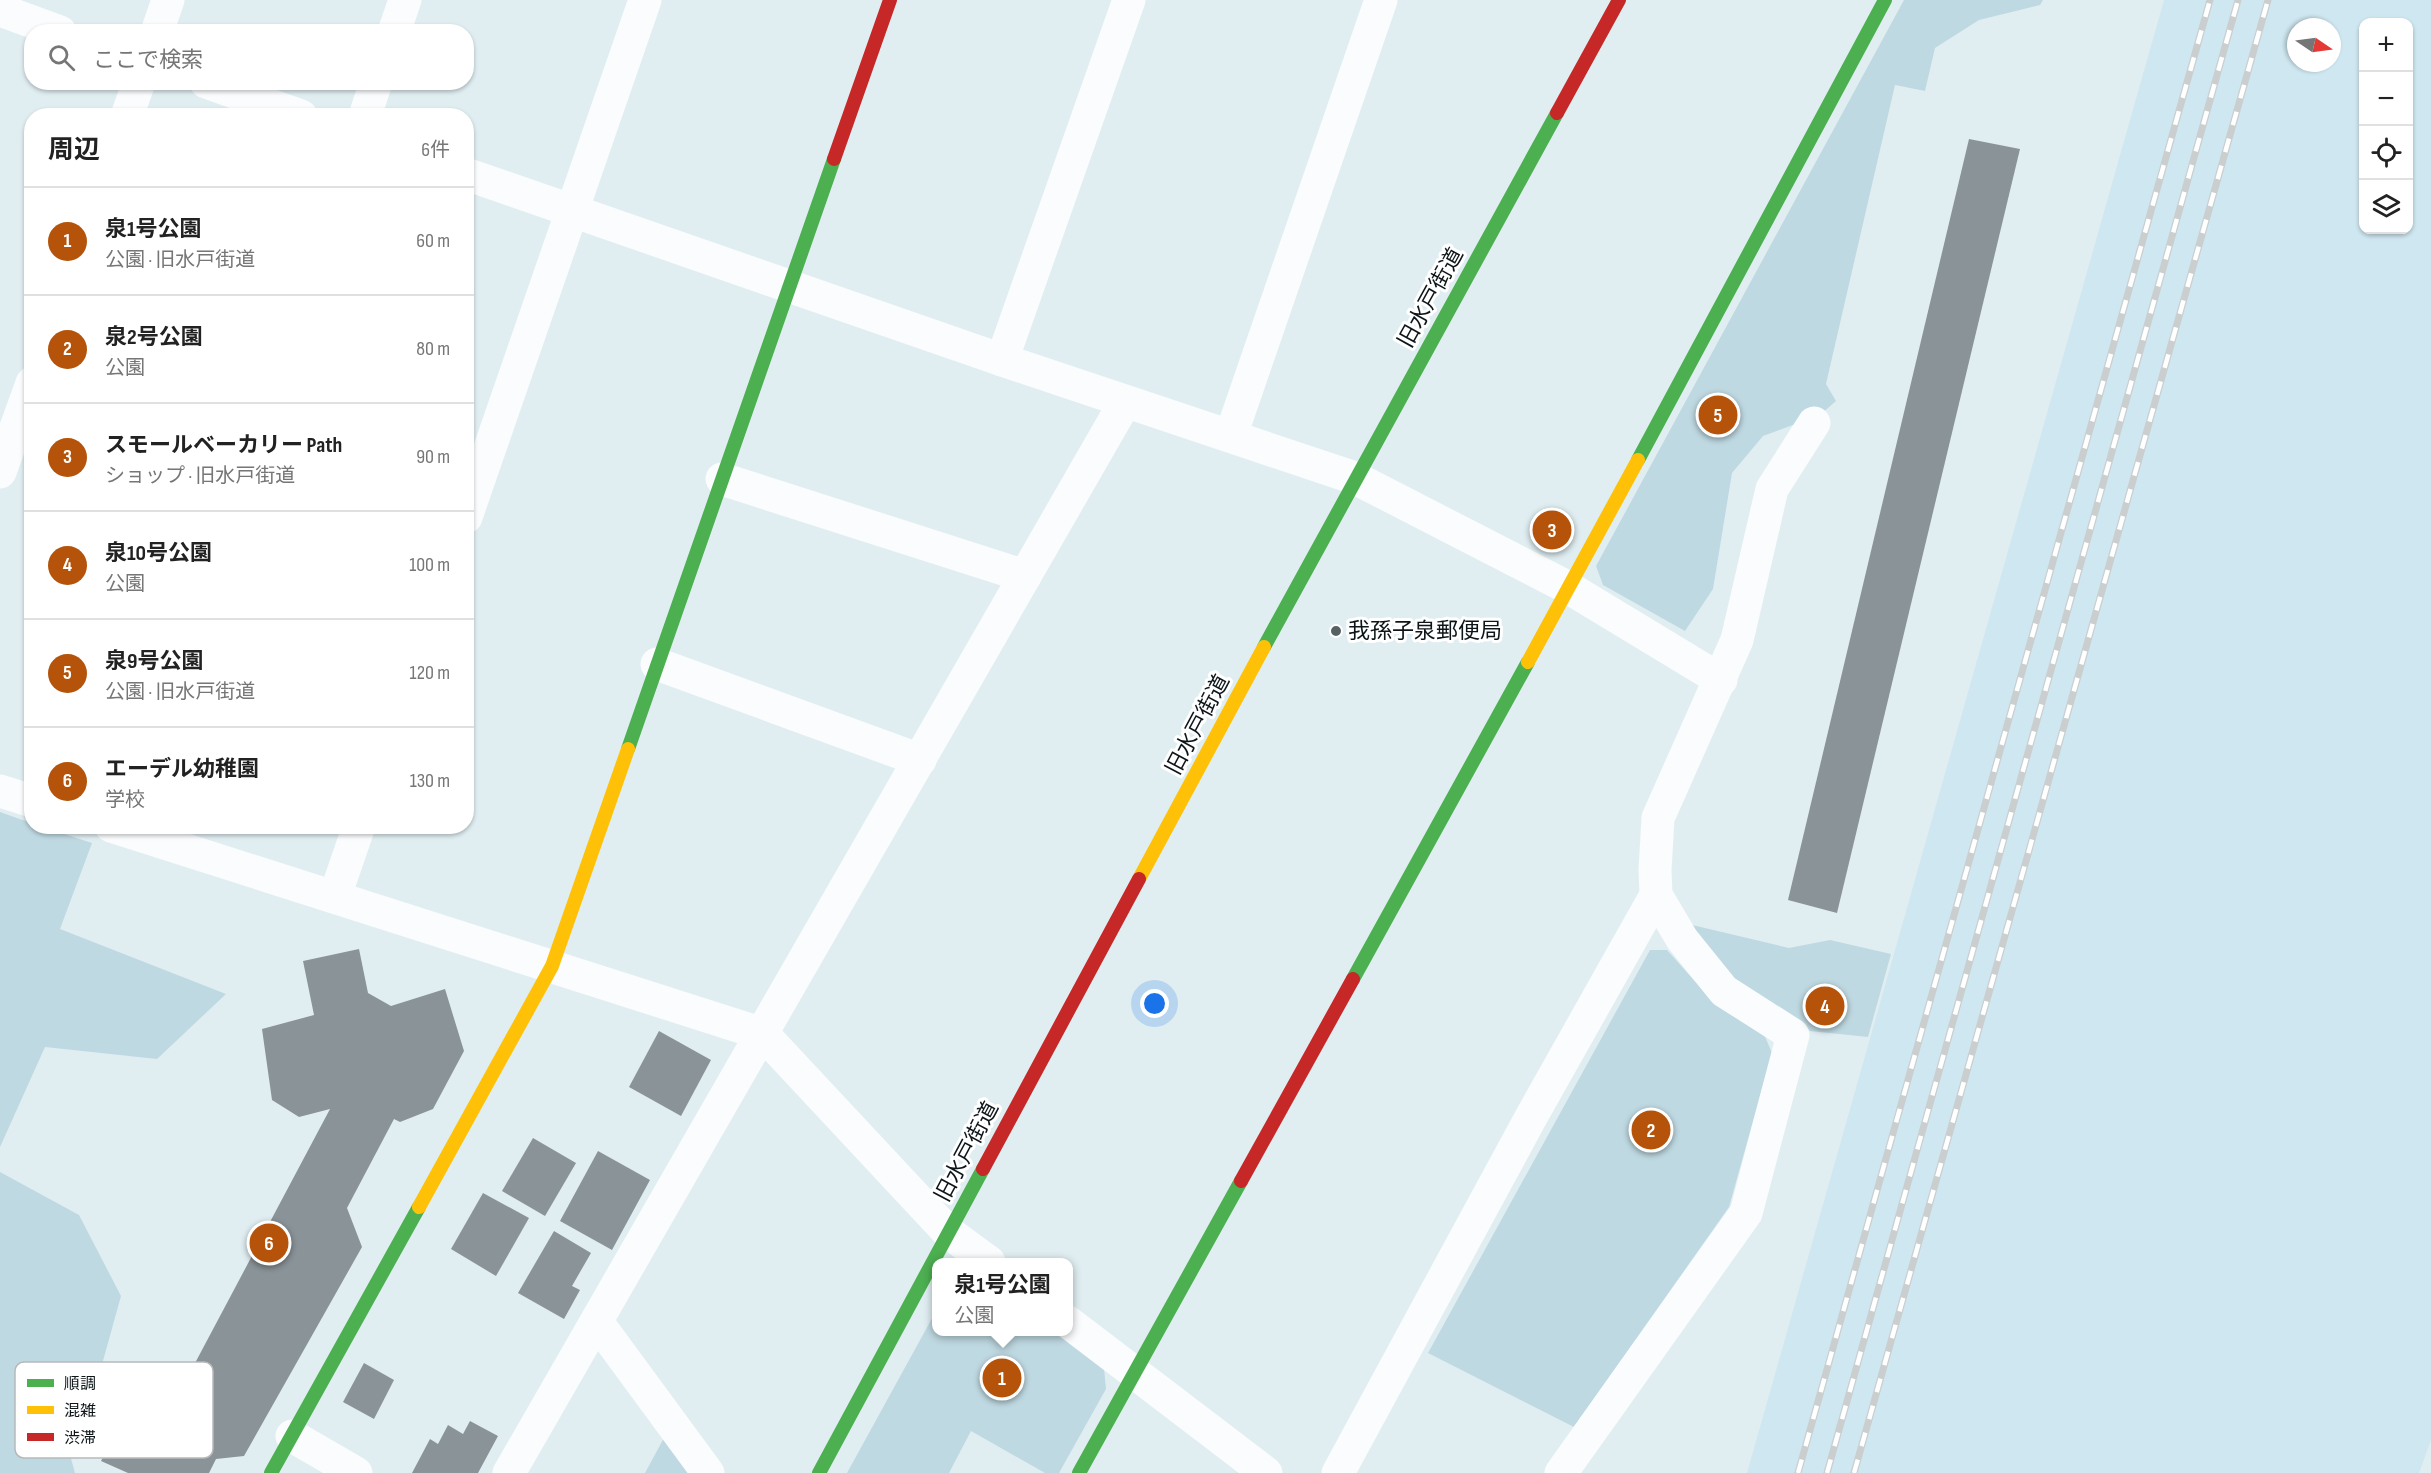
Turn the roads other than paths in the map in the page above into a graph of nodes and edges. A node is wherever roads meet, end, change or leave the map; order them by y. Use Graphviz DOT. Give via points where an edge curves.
graph roads {
  1 [pos="168,0"];
  2 [pos="405,0"];
  3 [pos="645,0"];
  4 [pos="890,0"];
  5 [pos="1129,0"];
  6 [pos="1381,0"];
  7 [pos="1619,0"];
  8 [pos="1885,0"];
  9 [pos="0,10"];
  10 [pos="38,24"];
  11 [pos="160,24"];
  12 [pos="397,24"];
  13 [pos="136,90"];
  14 [pos="228,90"];
  15 [pos="373,90"];
  16 [pos="130,108"];
  17 [pos="279,108"];
  18 [pos="368,108"];
  19 [pos="474,177"];
  20 [pos="573,211"];
  21 [pos="790,286"];
  22 [pos="1002,360"];
  23 [pos="1125,402"];
  24 [pos="24,405"];
  25 [pos="1814,423"];
  26 [pos="1231,435"];
  27 [pos="0,472"];
  28 [pos="1355,478"];
  29 [pos="722,479"];
  30 [pos="474,494"];
  31 [pos="1025,576"];
  32 [pos="1569,588"];
  33 [pos="657,664"];
  34 [pos="1721,680"];
  35 [pos="920,760"];
  36 [pos="0,791"];
  37 [pos="24,798"];
  38 [pos="138,834"];
  39 [pos="356,834"];
  40 [pos="335,896"];
  41 [pos="1656,896"];
  42 [pos="552,966"];
  43 [pos="763,1034"];
  44 [pos="948,1232"];
  45 [pos="934,1258"];
  46 [pos="982,1258"];
  47 [pos="932,1262"];
  48 [pos="597,1322"];
  49 [pos="1073,1326"];
  50 [pos="1134,1372"];
  51 [pos="292,1436"];
  52 [pos="271,1473"];
  53 [pos="356,1473"];
  54 [pos="509,1473"];
  55 [pos="708,1473"];
  56 [pos="819,1473"];
  57 [pos="1079,1473"];
  58 [pos="1266,1473"];
  59 [pos="1338,1473"];
  60 [pos="1561,1473"];
  1 -- 11 [label="street"];
  2 -- 12 [label="street"];
  3 -- 20 [label="street"];
  4 -- 21 [label="street"];
  5 -- 22 [label="street"];
  6 -- 26 [label="street"];
  7 -- 28 [label="street, 旧水戸街道"];
  8 -- 32 [label="street"];
  9 -- 10 [label="street"];
  13 -- 16 [label="street"];
  14 -- 17 [label="street"];
  15 -- 18 [label="street"];
  19 -- 20 [label="street"];
  20 -- 21 [label="street"];
  20 -- 30 [label="street"];
  21 -- 22 [label="street"];
  21 -- 29 [label="street"];
  22 -- 23 [label="street"];
  23 -- 26 [label="street"];
  23 -- 31 [label="street"];
  24 -- 27 [label="street"];
  25 -- 34 [label="street" via="1772,489 1737,640"];
  26 -- 28 [label="street"];
  28 -- 32 [label="street"];
  28 -- 44 [label="street, 旧水戸街道"];
  29 -- 31 [label="street"];
  29 -- 33 [label="street"];
  31 -- 35 [label="street"];
  32 -- 34 [label="street"];
  32 -- 50 [label="street"];
  33 -- 35 [label="street"];
  33 -- 42 [label="street"];
  34 -- 41 [label="street" via="1658,818"];
  35 -- 43 [label="street"];
  36 -- 37 [label="street"];
  38 -- 40 [label="street"];
  39 -- 40 [label="street"];
  40 -- 42 [label="street"];
  41 -- 59 [label="street"];
  41 -- 60 [label="street" via="1682,939 1724,991 1793,1035 1746,1213"];
  42 -- 43 [label="street"];
  42 -- 51 [label="street"];
  43 -- 44 [label="street"];
  43 -- 48 [label="street"];
  44 -- 45 [label="street, 旧水戸街道"];
  44 -- 46 [label="street"];
  47 -- 56 [label="street, 旧水戸街道"];
  48 -- 54 [label="street"];
  48 -- 55 [label="street"];
  49 -- 50 [label="street"];
  50 -- 57 [label="street"];
  50 -- 58 [label="street"];
  51 -- 52 [label="street"];
  51 -- 53 [label="street"];
}
